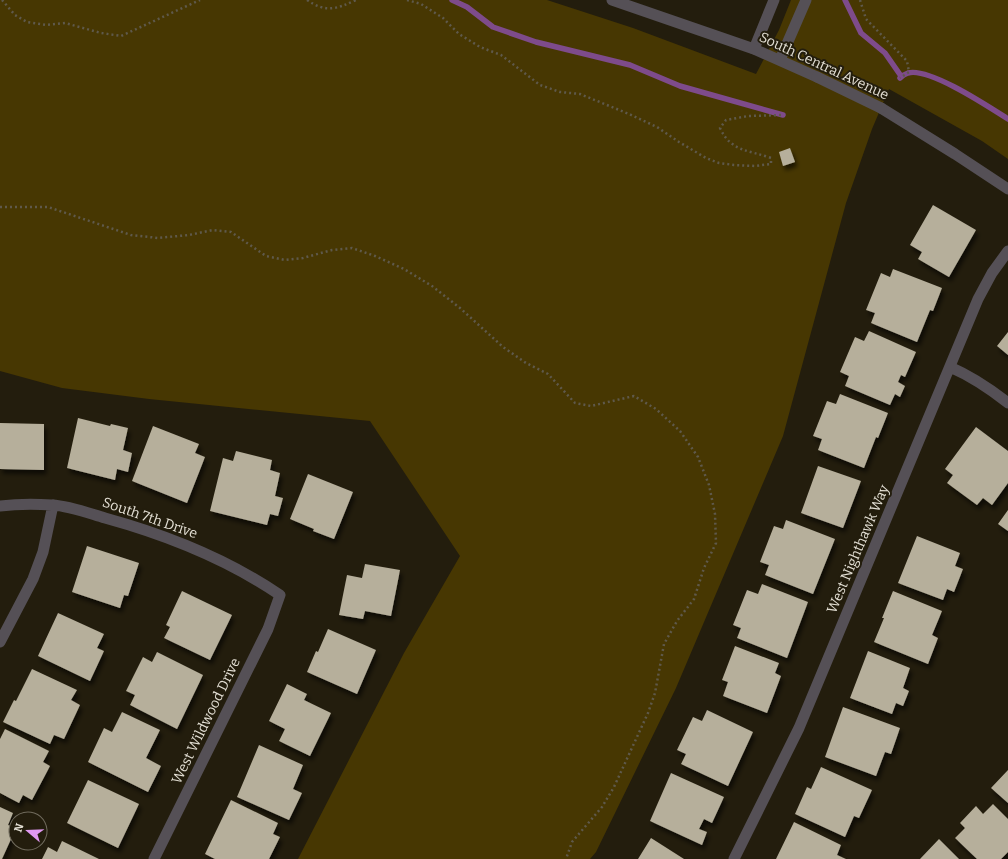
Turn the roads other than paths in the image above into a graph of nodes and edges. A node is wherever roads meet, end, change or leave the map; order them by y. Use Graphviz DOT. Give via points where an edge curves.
graph roads {
  1 [pos="612,0"];
  2 [pos="774,0"];
  3 [pos="806,0"];
  4 [pos="754,49"];
  5 [pos="780,60"];
  6 [pos="1008,189"];
  7 [pos="1008,252"];
  8 [pos="950,367"];
  9 [pos="1008,403"];
  10 [pos="53,505"];
  11 [pos="0,506"];
  12 [pos="280,595"];
  13 [pos="0,642"];
  14 [pos="154,859"];
  15 [pos="734,859"];
  1 -- 4 [label="street, South Central Avenue"];
  2 -- 4 [label="street"];
  3 -- 5 [label="street"];
  4 -- 5 [label="street, South Central Avenue"];
  5 -- 6 [label="street, South Central Avenue, bridge" via="882,108"];
  7 -- 8 [label="street, West Nighthawk Way" via="992,273 978,299"];
  8 -- 9 [label="street" via="984,384"];
  8 -- 15 [label="street, West Nighthawk Way" via="798,728"];
  10 -- 11 [label="street, South 7th Drive"];
  10 -- 12 [label="street, South 7th Drive" via="137,527 209,554 256,578"];
  10 -- 13 [label="street" via="43,552 33,579"];
  12 -- 14 [label="street, West Wildwood Drive" via="268,629"];
}
